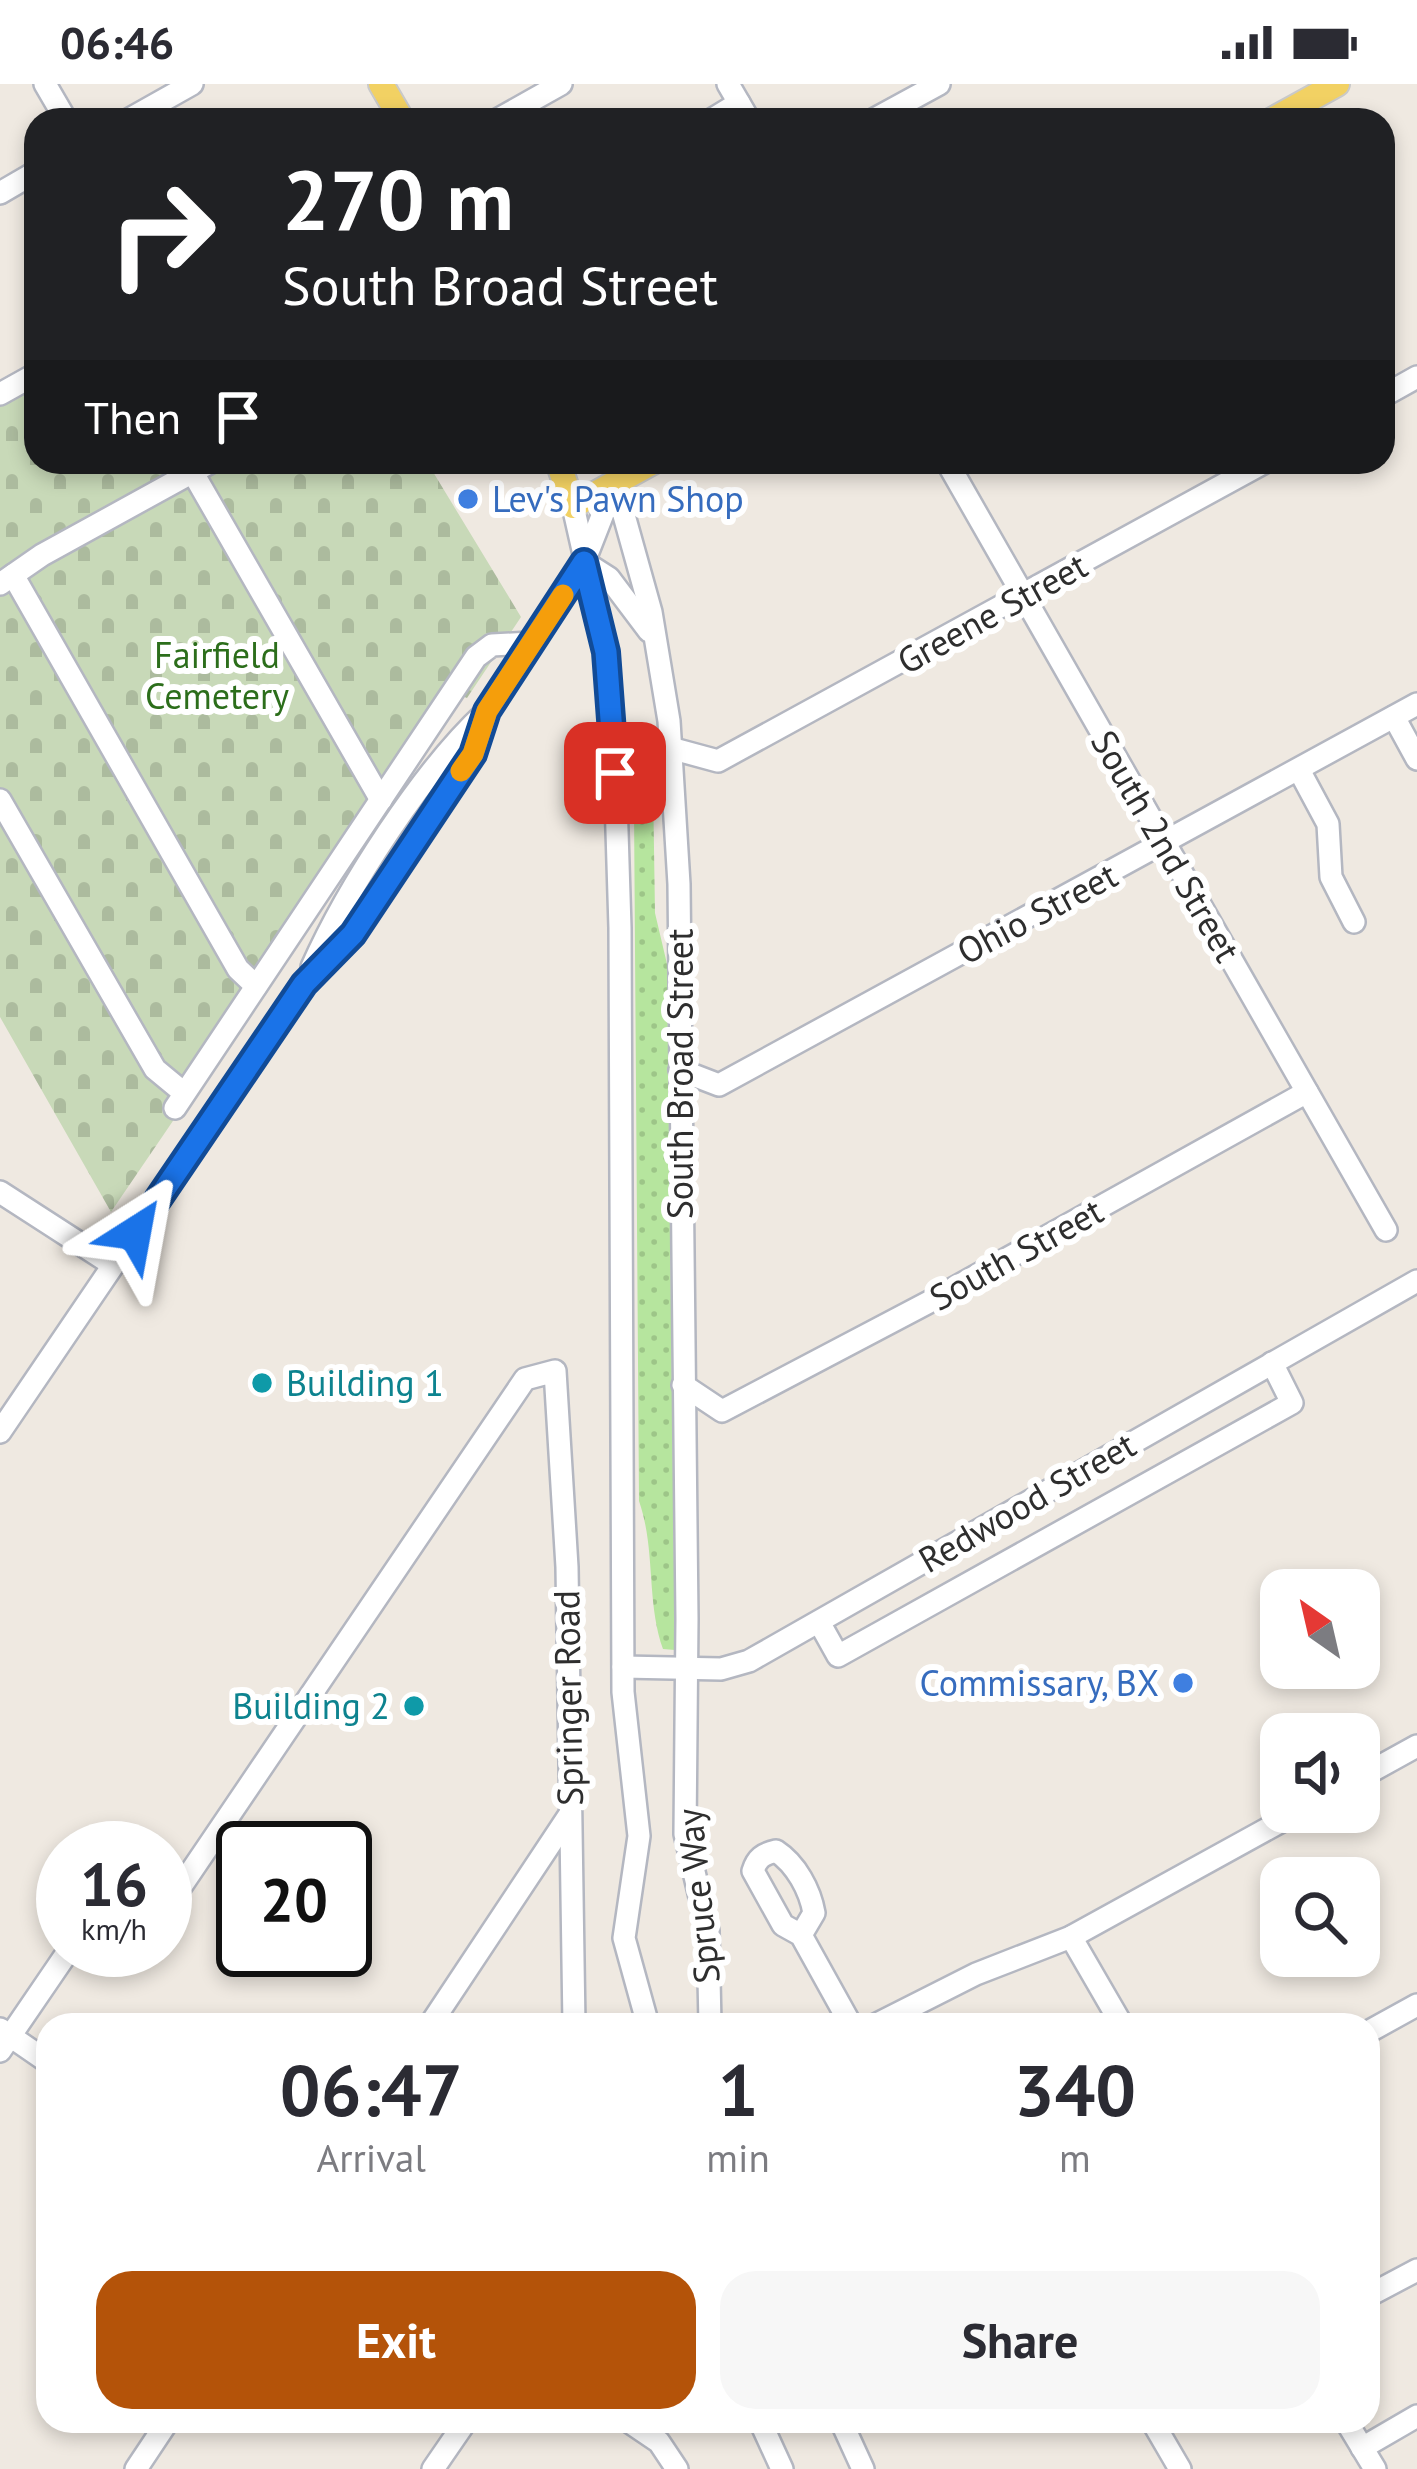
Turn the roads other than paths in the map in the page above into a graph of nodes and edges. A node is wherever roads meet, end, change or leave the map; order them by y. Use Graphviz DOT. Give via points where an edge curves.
graph roads {
  1 [pos="191,84"];
  2 [pos="561,84"];
  3 [pos="939,84"];
  4 [pos="1336,84"];
  5 [pos="149,108"];
  6 [pos="518,108"];
  7 [pos="895,108"];
  8 [pos="1293,108"];
  9 [pos="191,474"];
  10 [pos="205,474"];
  11 [pos="562,474"];
  12 [pos="609,474"];
  13 [pos="610,474"];
  14 [pos="612,474"];
  15 [pos="954,474"];
  16 [pos="1242,474"];
  17 [pos="573,506"];
  18 [pos="584,562"];
  19 [pos="7,579"];
  20 [pos="1023,596"];
  21 [pos="656,640"];
  22 [pos="530,644"];
  23 [pos="1417,704"];
  24 [pos="1394,717"];
  25 [pos="670,748"];
  26 [pos="1417,759"];
  27 [pos="1299,770"];
  28 [pos="0,800"];
  29 [pos="381,800"];
  30 [pos="1165,844"];
  31 [pos="1354,922"];
  32 [pos="256,986"];
  33 [pos="680,1070"];
  34 [pos="1307,1092"];
  35 [pos="0,1192"];
  36 [pos="1386,1230"];
  37 [pos="113,1265"];
  38 [pos="1417,1281"];
  39 [pos="1272,1363"];
  40 [pos="683,1385"];
  41 [pos="0,1432"];
  42 [pos="1027,1502"];
  43 [pos="1048,1539"];
  44 [pos="819,1622"];
  45 [pos="623,1667"];
  46 [pos="687,1670"];
  47 [pos="623,1692"];
  48 [pos="687,1694"];
  49 [pos="1417,1746"];
  50 [pos="1380,1766"];
  51 [pos="570,1814"];
  52 [pos="1260,1833"];
  53 [pos="192,1870"];
  54 [pos="800,1935"];
  55 [pos="1070,1937"];
  56 [pos="49,1977"];
  57 [pos="1417,2006"];
  58 [pos="438,2013"];
  59 [pos="574,2013"];
  60 [pos="645,2013"];
  61 [pos="710,2013"];
  62 [pos="844,2013"];
  63 [pos="899,2013"];
  64 [pos="1115,2013"];
  65 [pos="1380,2026"];
  66 [pos="4,2039"];
  67 [pos="36,2056"];
  68 [pos="1417,2270"];
  69 [pos="1380,2290"];
  70 [pos="1417,2416"];
  71 [pos="160,2433"];
  72 [pos="458,2433"];
  73 [pos="646,2433"];
  74 [pos="766,2433"];
  75 [pos="846,2433"];
  76 [pos="1159,2433"];
  77 [pos="1353,2433"];
  78 [pos="1362,2448"];
  79 [pos="136,2469"];
  80 [pos="433,2469"];
  81 [pos="677,2469"];
  82 [pos="782,2469"];
  83 [pos="863,2469"];
  84 [pos="1180,2469"];
  85 [pos="1375,2469"];
  1 -- 5 [label="street"];
  2 -- 6 [label="street"];
  3 -- 7 [label="street"];
  4 -- 8 [label="main road"];
  9 -- 19 [label="street"];
  10 -- 29 [label="street"];
  11 -- 17 [label="main road, South Broad Street"];
  12 -- 17 [label="main road"];
  13 -- 18 [label="street"];
  14 -- 21 [label="street, South Broad Street"];
  15 -- 20 [label="street, South 2nd Street"];
  16 -- 20 [label="street, Greene Street"];
  17 -- 18 [label="street, South Broad Street"];
  18 -- 21 [label="street" via="609,578"];
  18 -- 22 [label="street"];
  18 -- 45 [label="street, South Broad Street" via="606,652 615,756"];
  19 -- 32 [label="street" via="238,969"];
  20 -- 25 [label="street, Greene Street" via="718,760"];
  20 -- 30 [label="street, South 2nd Street"];
  21 -- 25 [label="street, South Broad Street"];
  22 -- 29 [label="street" via="492,645 476,657"];
  22 -- 37 [label="street" via="368,867 304,984"];
  23 -- 24 [label="street, Ohio Street"];
  24 -- 26 [label="street"];
  24 -- 27 [label="street, Ohio Street"];
  25 -- 33 [label="street, South Broad Street"];
  27 -- 30 [label="street, Ohio Street"];
  27 -- 31 [label="street" via="1328,824 1331,877"];
  28 -- 32 [label="street" via="179,1101"];
  29 -- 32 [label="street"];
  30 -- 33 [label="street, Ohio Street" via="719,1085"];
  30 -- 34 [label="street, South 2nd Street"];
  33 -- 40 [label="street, South Broad Street"];
  34 -- 36 [label="street, South 2nd Street"];
  34 -- 40 [label="street, South Street" via="722,1411"];
  35 -- 37 [label="street"];
  37 -- 41 [label="street"];
  38 -- 39 [label="street, Redwood Street"];
  39 -- 42 [label="street, Redwood Street"];
  39 -- 43 [label="street" via="1292,1402"];
  40 -- 46 [label="street, South Broad Street"];
  42 -- 43 [label="street"];
  42 -- 44 [label="street, Redwood Street"];
  43 -- 44 [label="street" via="838,1656"];
  44 -- 46 [label="street, Redwood Street" via="749,1661"];
  45 -- 46 [label="street, Redwood Street"];
  45 -- 47 [label="street, South Broad Street"];
  46 -- 48 [label="street, South Broad Street"];
  47 -- 60 [label="street, Spruce Way" via="639,1836 624,1939"];
  48 -- 61 [label="street, Spruce Way" via="686,1834 708,1931"];
  49 -- 50 [label="street"];
  51 -- 53 [label="street, Springer Road" via="555,1371 525,1379"];
  51 -- 58 [label="street"];
  51 -- 59 [label="street, Springer Road"];
  52 -- 55 [label="street"];
  54 -- 62 [label="street"];
  55 -- 63 [label="street"];
  55 -- 64 [label="street"];
  56 -- 66 [label="street"];
  57 -- 65 [label="street"];
  66 -- 67 [label="street"];
  68 -- 69 [label="street"];
  70 -- 78 [label="street"];
  71 -- 79 [label="street"];
  72 -- 80 [label="street"];
  73 -- 81 [label="street"];
  74 -- 82 [label="street"];
  75 -- 83 [label="street"];
  76 -- 84 [label="street"];
  77 -- 78 [label="street"];
  78 -- 85 [label="street"];
}
